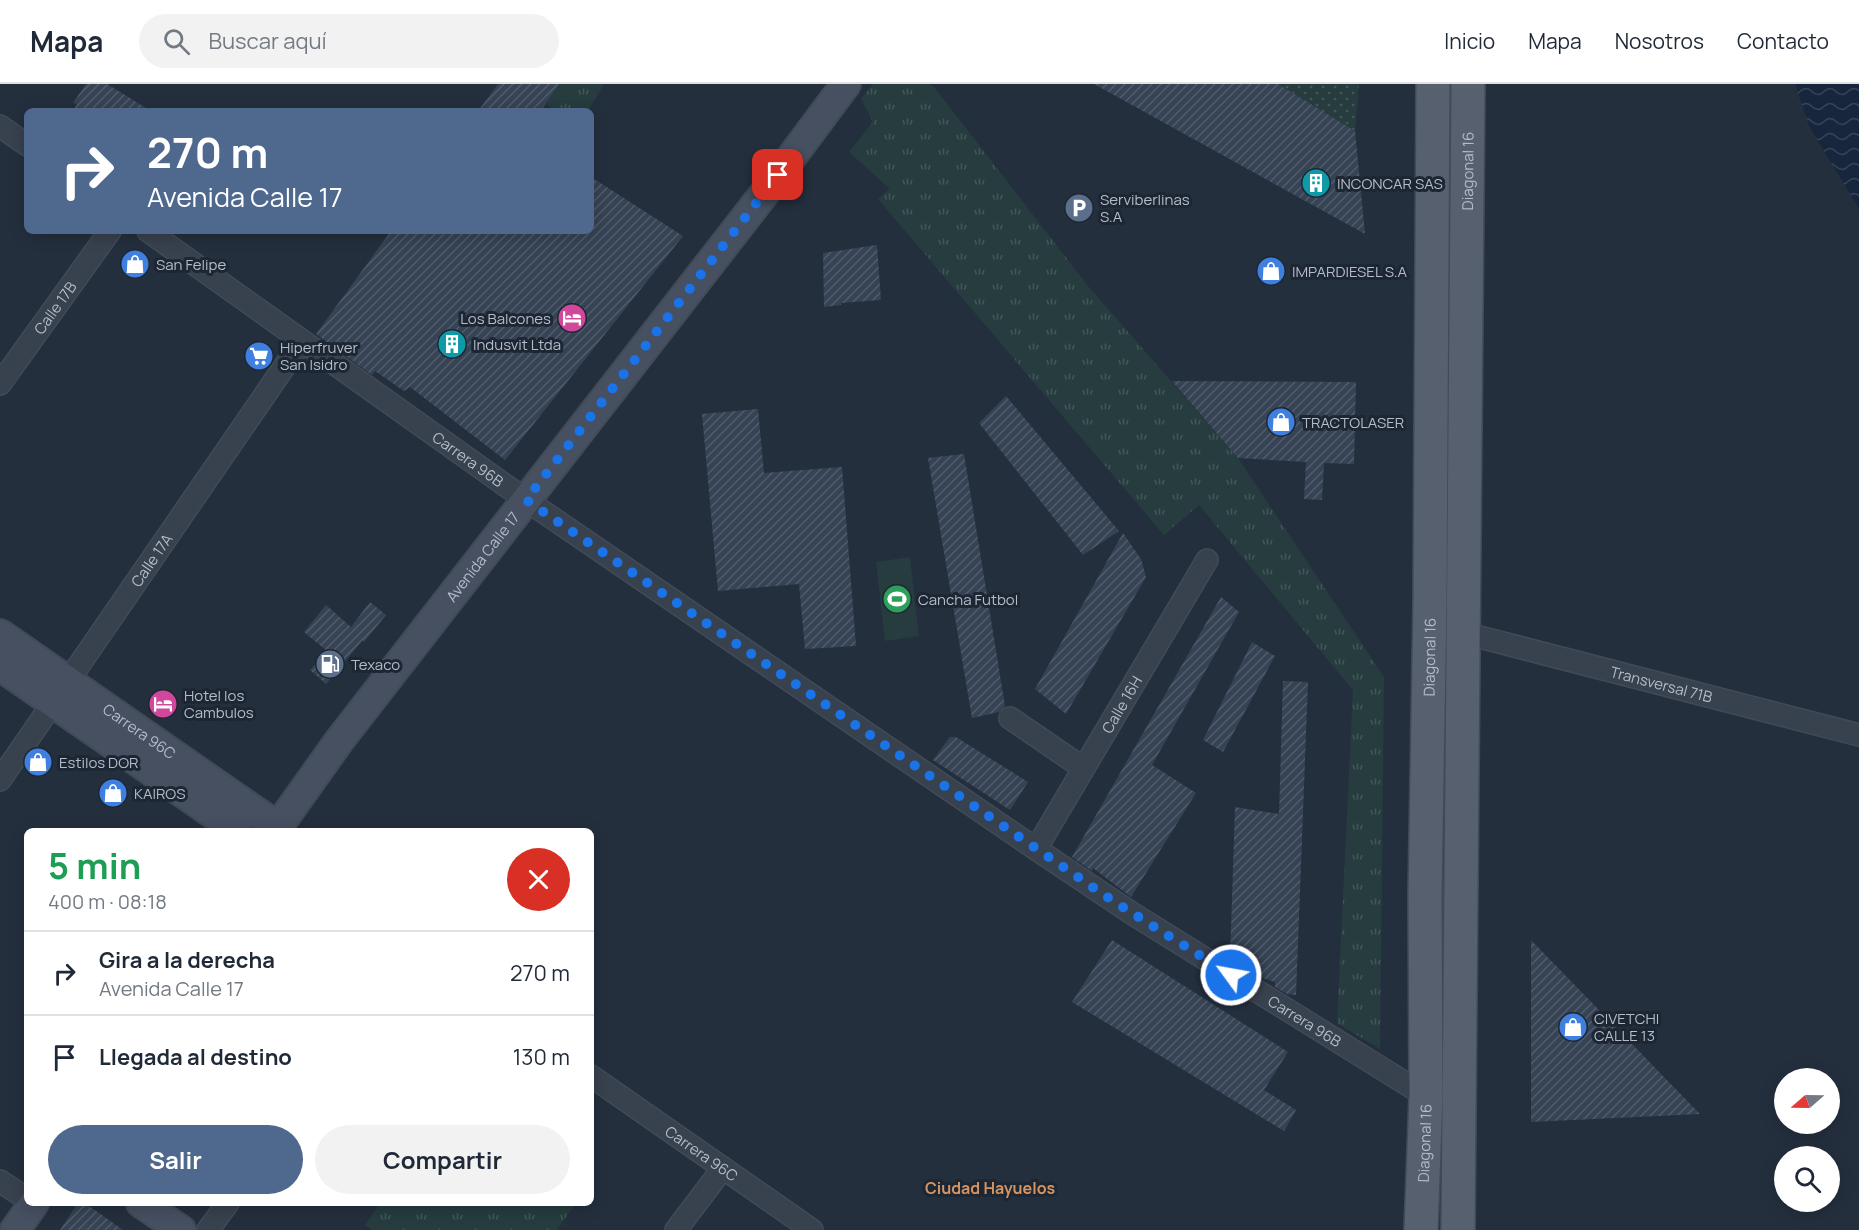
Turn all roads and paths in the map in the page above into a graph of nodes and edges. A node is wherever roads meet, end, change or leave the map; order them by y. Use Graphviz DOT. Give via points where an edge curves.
graph roads {
  1 [pos="846,84"];
  2 [pos="1433,84"];
  3 [pos="1467,84"];
  4 [pos="0,126"];
  5 [pos="24,143"];
  6 [pos="108,234"];
  7 [pos="152,234"];
  8 [pos="302,341"];
  9 [pos="0,384"];
  10 [pos="526,500"];
  11 [pos="1207,560"];
  12 [pos="1464,633"];
  13 [pos="0,634"];
  14 [pos="0,666"];
  15 [pos="61,692"];
  16 [pos="1010,718"];
  17 [pos="1859,735"];
  18 [pos="1083,768"];
  19 [pos="0,780"];
  20 [pos="234,828"];
  21 [pos="274,828"];
  22 [pos="277,828"];
  23 [pos="1035,849"];
  24 [pos="594,1078"];
  25 [pos="1426,1096"];
  26 [pos="723,1168"];
  27 [pos="0,1181"];
  28 [pos="24,1197"];
  29 [pos="32,1206"];
  30 [pos="145,1206"];
  31 [pos="226,1206"];
  32 [pos="15,1230"];
  33 [pos="181,1230"];
  34 [pos="208,1230"];
  35 [pos="676,1230"];
  36 [pos="812,1230"];
  37 [pos="1421,1230"];
  38 [pos="1458,1230"];
  1 -- 10 [label="main road, Avenida Calle 17"];
  2 -- 25 [label="main road, Diagonal 16"];
  3 -- 12 [label="main road, Diagonal 16"];
  4 -- 5 [label="street"];
  6 -- 9 [label="street, Calle 17B"];
  7 -- 8 [label="street, Carrera 96B"];
  8 -- 10 [label="street, Carrera 96B"];
  8 -- 15 [label="street, Calle 17A"];
  10 -- 22 [label="main road, Avenida Calle 17" via="339,741"];
  10 -- 23 [label="street, Carrera 96B"];
  11 -- 18 [label="street, Calle 16H"];
  12 -- 17 [label="street, Transversal 71B"];
  12 -- 38 [label="main road, Diagonal 16"];
  13 -- 15 [label="main road, Carrera 96C"];
  14 -- 15 [label="main road, Carrera 96C"];
  15 -- 19 [label="street, Calle 17A"];
  15 -- 20 [label="main road, Carrera 96C"];
  15 -- 21 [label="main road, Carrera 96C"];
  16 -- 18 [label="street"];
  18 -- 23 [label="street, Calle 16H"];
  23 -- 25 [label="street, Carrera 96B"];
  24 -- 26 [label="street, Carrera 96C"];
  25 -- 37 [label="main road, Diagonal 16"];
  26 -- 35 [label="street"];
  26 -- 36 [label="street, Carrera 96C"];
  27 -- 28 [label="street"];
  29 -- 32 [label="main road"];
  30 -- 33 [label="main road"];
  31 -- 34 [label="street"];
}
